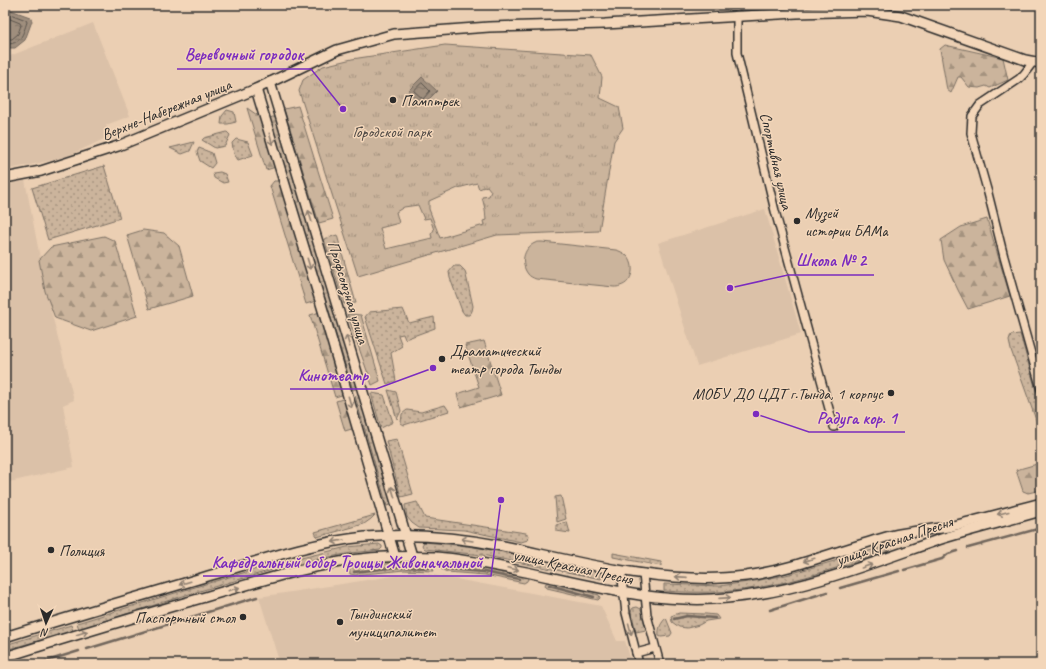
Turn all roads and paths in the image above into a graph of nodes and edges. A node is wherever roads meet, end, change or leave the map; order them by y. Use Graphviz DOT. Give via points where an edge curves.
graph roads {
  1 [pos="737,16"];
  2 [pos="1037,62"];
  3 [pos="270,82"];
  4 [pos="256,89"];
  5 [pos="278,110"];
  6 [pos="263,114"];
  7 [pos="5,178"];
  8 [pos="1041,389"];
  9 [pos="834,427"];
  10 [pos="1041,503"];
  11 [pos="1041,511"];
  12 [pos="401,519"];
  13 [pos="386,523"];
  14 [pos="406,535"];
  15 [pos="389,536"];
  16 [pos="395,556"];
  17 [pos="412,556"];
  18 [pos="621,571"];
  19 [pos="643,574"];
  20 [pos="623,593"];
  21 [pos="645,596"];
  22 [pos="5,637"];
  23 [pos="655,648"];
  24 [pos="636,653"];
  25 [pos="5,657"];
  26 [pos="639,664"];
  27 [pos="660,664"];
  1 -- 2 [label="street, Верхне-Набережная улица" via="859,11 884,13 901,16"];
  1 -- 3 [label="street, Верхне-Набережная улица" via="605,24 489,27 394,34 337,50"];
  1 -- 9 [label="street, Спортивная улица" via="737,53 774,211"];
  2 -- 8 [label="street" via="1019,79 980,105 972,116 971,133"];
  3 -- 4 [label="street, Верхне-Набережная улица"];
  3 -- 5 [label="street, Профсоюзная улица"];
  4 -- 6 [label="street, Профсоюзная улица"];
  4 -- 7 [label="street, Верхне-Набережная улица" via="118,146 41,171"];
  5 -- 6 [label="street"];
  12 -- 5 [label="street, Профсоюзная улица, one-way"];
  6 -- 13 [label="street, Профсоюзная улица, one-way"];
  10 -- 19 [label="street, улица Красная Пресня, one-way" via="938,529 890,536 783,568 746,576 692,578"];
  21 -- 11 [label="street, улица Красная Пресня, one-way" via="704,600 764,594 830,577 960,533"];
  12 -- 13 [label="street"];
  12 -- 14 [label="street, Профсоюзная улица"];
  13 -- 15 [label="street, Профсоюзная улица"];
  14 -- 15 [label="street, улица Красная Пресня"];
  14 -- 17 [label="street, Профсоюзная улица"];
  18 -- 14 [label="street, улица Красная Пресня, one-way" via="484,543"];
  15 -- 16 [label="street, Профсоюзная улица"];
  15 -- 22 [label="street, улица Красная Пресня, one-way" via="362,537 296,550"];
  16 -- 17 [label="street, улица Красная Пресня"];
  25 -- 16 [label="street, улица Красная Пресня, one-way" via="277,576 341,562"];
  17 -- 20 [label="street, улица Красная Пресня, one-way" via="439,557 500,566"];
  18 -- 19 [label="street, улица Красная Пресня"];
  18 -- 20 [label="street"];
  19 -- 21 [label="street"];
  20 -- 21 [label="street, улица Красная Пресня"];
  20 -- 24 [label="street, one-way"];
  21 -- 23 [label="street"];
  23 -- 24 [label="street"];
  23 -- 27 [label="street"];
  24 -- 26 [label="street"];
}
